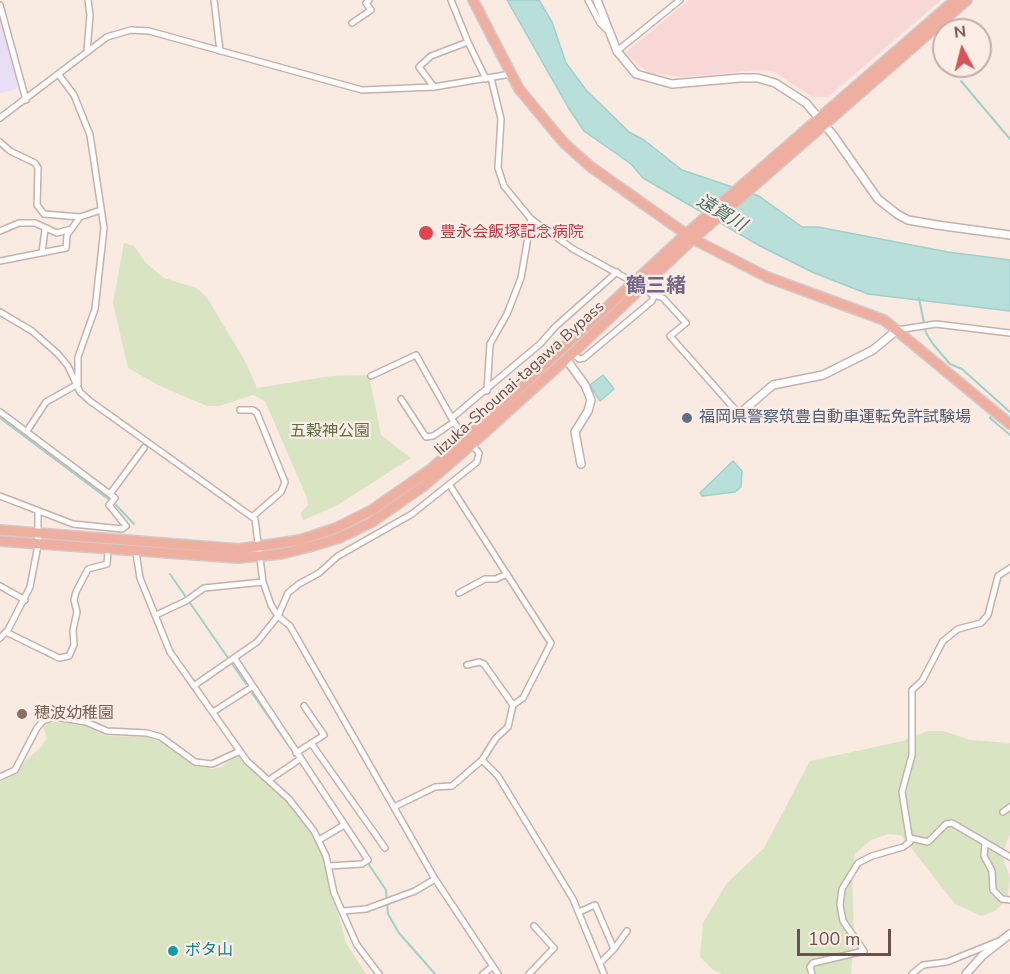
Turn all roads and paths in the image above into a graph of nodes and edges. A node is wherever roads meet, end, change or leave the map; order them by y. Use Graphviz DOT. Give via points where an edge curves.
graph roads {
  1 [pos="88,0"];
  2 [pos="214,0"];
  3 [pos="369,0"];
  4 [pos="451,0"];
  5 [pos="473,0"];
  6 [pos="588,0"];
  7 [pos="597,0"];
  8 [pos="680,0"];
  9 [pos="955,0"];
  10 [pos="966,0"];
  11 [pos="0,5"];
  12 [pos="352,23"];
  13 [pos="609,32"];
  14 [pos="468,42"];
  15 [pos="87,51"];
  16 [pos="220,51"];
  17 [pos="617,51"];
  18 [pos="511,74"];
  19 [pos="58,75"];
  20 [pos="488,79"];
  21 [pos="434,87"];
  22 [pos="26,100"];
  23 [pos="0,118"];
  24 [pos="822,121"];
  25 [pos="0,142"];
  26 [pos="101,210"];
  27 [pos="80,217"];
  28 [pos="531,219"];
  29 [pos="45,229"];
  30 [pos="71,229"];
  31 [pos="0,231"];
  32 [pos="1010,235"];
  33 [pos="689,237"];
  34 [pos="42,253"];
  35 [pos="0,261"];
  36 [pos="617,272"];
  37 [pos="626,278"];
  38 [pos="0,312"];
  39 [pos="897,330"];
  40 [pos="1010,333"];
  41 [pos="569,356"];
  42 [pos="370,376"];
  43 [pos="78,384"];
  44 [pos="487,391"];
  45 [pos="401,399"];
  46 [pos="240,410"];
  47 [pos="0,412"];
  48 [pos="739,414"];
  49 [pos="454,420"];
  50 [pos="1010,424"];
  51 [pos="27,431"];
  52 [pos="469,441"];
  53 [pos="144,448"];
  54 [pos="581,464"];
  55 [pos="449,484"];
  56 [pos="0,496"];
  57 [pos="111,499"];
  58 [pos="38,512"];
  59 [pos="252,516"];
  60 [pos="0,530"];
  61 [pos="39,534"];
  62 [pos="0,542"];
  63 [pos="38,545"];
  64 [pos="108,551"];
  65 [pos="259,552"];
  66 [pos="136,553"];
  67 [pos="1010,568"];
  68 [pos="507,574"];
  69 [pos="263,582"];
  70 [pos="0,586"];
  71 [pos="459,593"];
  72 [pos="25,600"];
  73 [pos="156,615"];
  74 [pos="278,616"];
  75 [pos="6,632"];
  76 [pos="0,638"];
  77 [pos="232,661"];
  78 [pos="467,665"];
  79 [pos="195,685"];
  80 [pos="252,687"];
  81 [pos="513,705"];
  82 [pos="304,706"];
  83 [pos="213,712"];
  84 [pos="311,743"];
  85 [pos="240,751"];
  86 [pos="297,758"];
  87 [pos="482,760"];
  88 [pos="0,777"];
  89 [pos="269,780"];
  90 [pos="394,807"];
  91 [pos="1010,807"];
  92 [pos="1004,812"];
  93 [pos="342,826"];
  94 [pos="910,838"];
  95 [pos="319,840"];
  96 [pos="985,844"];
  97 [pos="385,848"];
  98 [pos="1010,857"];
  99 [pos="328,866"];
  100 [pos="435,879"];
  101 [pos="1010,900"];
  102 [pos="343,910"];
  103 [pos="579,912"];
  104 [pos="534,926"];
  105 [pos="627,931"];
  106 [pos="1010,934"];
  107 [pos="1000,941"];
  108 [pos="614,949"];
  109 [pos="600,963"];
  110 [pos="492,967"];
  111 [pos="379,974"];
  112 [pos="483,974"];
  113 [pos="498,974"];
  114 [pos="529,974"];
  115 [pos="604,974"];
  116 [pos="812,974"];
  117 [pos="912,974"];
  118 [pos="966,974"];
  1 -- 15 [label="street"];
  2 -- 16 [label="street"];
  3 -- 12 [label="street" via="366,3 372,10"];
  4 -- 14 [label="street"];
  5 -- 18 [label="highway"];
  6 -- 13 [label="street"];
  7 -- 13 [label="street"];
  8 -- 17 [label="street"];
  9 -- 24 [label="highway, Iizuka-Shounai-tagawa Bypass"];
  10 -- 24 [label="highway, Iizuka-Shounai-tagawa Bypass"];
  11 -- 22 [label="street"];
  13 -- 17 [label="street"];
  14 -- 20 [label="street"];
  14 -- 21 [label="street" via="431,56 419,67"];
  15 -- 16 [label="street" via="107,37 131,30 149,31"];
  15 -- 19 [label="street"];
  16 -- 21 [label="street" via="362,90"];
  17 -- 24 [label="street" via="636,74 651,80 687,84 758,78 775,83 799,97"];
  18 -- 20 [label="street"];
  18 -- 33 [label="highway" via="532,107 564,143 634,200"];
  19 -- 22 [label="street"];
  19 -- 26 [label="street" via="74,95 90,135"];
  20 -- 21 [label="street"];
  20 -- 28 [label="street" via="501,119 500,177"];
  22 -- 23 [label="street"];
  24 -- 32 [label="street" via="878,199 897,214 937,225"];
  24 -- 33 [label="highway, Iizuka-Shounai-tagawa Bypass"];
  25 -- 27 [label="street" via="38,168 40,210"];
  26 -- 27 [label="street"];
  26 -- 43 [label="street" via="104,244 95,309 78,357"];
  27 -- 30 [label="street"];
  28 -- 36 [label="street" via="573,249"];
  28 -- 44 [label="street" via="521,278 490,344"];
  29 -- 30 [label="street" via="57,233"];
  29 -- 31 [label="street" via="19,223"];
  29 -- 34 [label="street"];
  30 -- 34 [label="street" via="66,248"];
  33 -- 39 [label="highway" via="766,277 872,314"];
  33 -- 41 [label="highway, Iizuka-Shounai-tagawa Bypass"];
  33 -- 52 [label="highway, Iizuka-Shounai-tagawa Bypass"];
  34 -- 35 [label="street"];
  36 -- 37 [label="street"];
  36 -- 44 [label="street"];
  38 -- 43 [label="street" via="32,331 58,354"];
  39 -- 40 [label="street" via="936,324"];
  39 -- 48 [label="street" via="873,350 823,375 774,385"];
  39 -- 50 [label="highway"];
  41 -- 48 [label="street" via="584,358 652,302 653,295 663,298 686,322 670,336"];
  41 -- 52 [label="highway, Iizuka-Shounai-tagawa Bypass"];
  41 -- 54 [label="street" via="591,400 575,432"];
  42 -- 49 [label="street" via="416,355"];
  43 -- 51 [label="street" via="46,402"];
  43 -- 59 [label="street" via="90,401"];
  44 -- 49 [label="street"];
  45 -- 49 [label="street" via="426,437"];
  46 -- 59 [label="street" via="257,413 285,482 281,492"];
  47 -- 51 [label="street"];
  49 -- 52 [label="street"];
  51 -- 57 [label="street"];
  52 -- 55 [label="street" via="479,453 477,462"];
  52 -- 65 [label="highway, Iizuka-Shounai-tagawa Bypass" via="372,510 327,531"];
  53 -- 57 [label="street"];
  55 -- 68 [label="street"];
  55 -- 74 [label="street" via="412,514 338,556 299,584 288,593"];
  56 -- 58 [label="street"];
  57 -- 58 [label="street" via="125,528 73,524"];
  58 -- 61 [label="street"];
  59 -- 65 [label="street"];
  60 -- 61 [label="highway, Iizuka-Shounai-tagawa Bypass"];
  61 -- 63 [label="street"];
  61 -- 65 [label="highway, Iizuka-Shounai-tagawa Bypass"];
  62 -- 63 [label="highway, Iizuka-Shounai-tagawa Bypass"];
  63 -- 64 [label="highway, Iizuka-Shounai-tagawa Bypass"];
  63 -- 72 [label="street"];
  64 -- 66 [label="highway, Iizuka-Shounai-tagawa Bypass"];
  64 -- 75 [label="street" via="106,564 88,569 75,596 74,645 69,656 59,658"];
  65 -- 66 [label="highway, Iizuka-Shounai-tagawa Bypass" via="210,558"];
  65 -- 69 [label="street"];
  66 -- 73 [label="street" via="140,578"];
  67 -- 94 [label="street" via="998,576 988,615 981,623 958,629 943,641 922,681 912,690 912,755 902,792"];
  68 -- 71 [label="street" via="485,579"];
  68 -- 81 [label="street" via="551,643 523,698"];
  69 -- 73 [label="street" via="204,588"];
  69 -- 74 [label="street"];
  70 -- 72 [label="street"];
  72 -- 75 [label="street"];
  73 -- 79 [label="street" via="170,652"];
  74 -- 77 [label="street" via="257,642"];
  74 -- 90 [label="street" via="290,626"];
  75 -- 76 [label="street"];
  77 -- 79 [label="street"];
  77 -- 80 [label="street"];
  78 -- 81 [label="street" via="484,664"];
  79 -- 83 [label="street"];
  80 -- 83 [label="street"];
  80 -- 86 [label="street"];
  81 -- 87 [label="street" via="508,727"];
  82 -- 84 [label="street" via="324,735"];
  83 -- 85 [label="street"];
  84 -- 86 [label="street"];
  84 -- 97 [label="street"];
  85 -- 88 [label="street" via="212,764 195,762 161,737 107,731 86,722 55,717 37,728 15,770"];
  85 -- 89 [label="street"];
  86 -- 89 [label="street"];
  86 -- 93 [label="street"];
  87 -- 90 [label="street" via="452,786 435,787"];
  87 -- 103 [label="street" via="498,776"];
  89 -- 95 [label="street" via="289,799"];
  90 -- 100 [label="street"];
  91 -- 92 [label="street"];
  93 -- 95 [label="street"];
  93 -- 99 [label="street" via="366,862"];
  94 -- 96 [label="street" via="928,842 946,824 952,824"];
  94 -- 116 [label="street" via="903,847 872,856 853,868 842,889 843,921 864,951 813,963"];
  95 -- 99 [label="street"];
  96 -- 98 [label="street"];
  96 -- 101 [label="street" via="984,856 992,872 993,890 1002,899"];
  99 -- 102 [label="street" via="334,893"];
  100 -- 102 [label="street" via="415,891 366,909"];
  100 -- 110 [label="street"];
  102 -- 111 [label="street" via="357,945"];
  103 -- 108 [label="street" via="595,905"];
  103 -- 109 [label="street"];
  104 -- 114 [label="street" via="554,948"];
  105 -- 108 [label="street"];
  106 -- 107 [label="street"];
  107 -- 117 [label="street" via="947,962 923,965"];
  107 -- 118 [label="street"];
  108 -- 109 [label="street"];
  109 -- 115 [label="street"];
  110 -- 112 [label="street"];
  110 -- 113 [label="street"];
}
